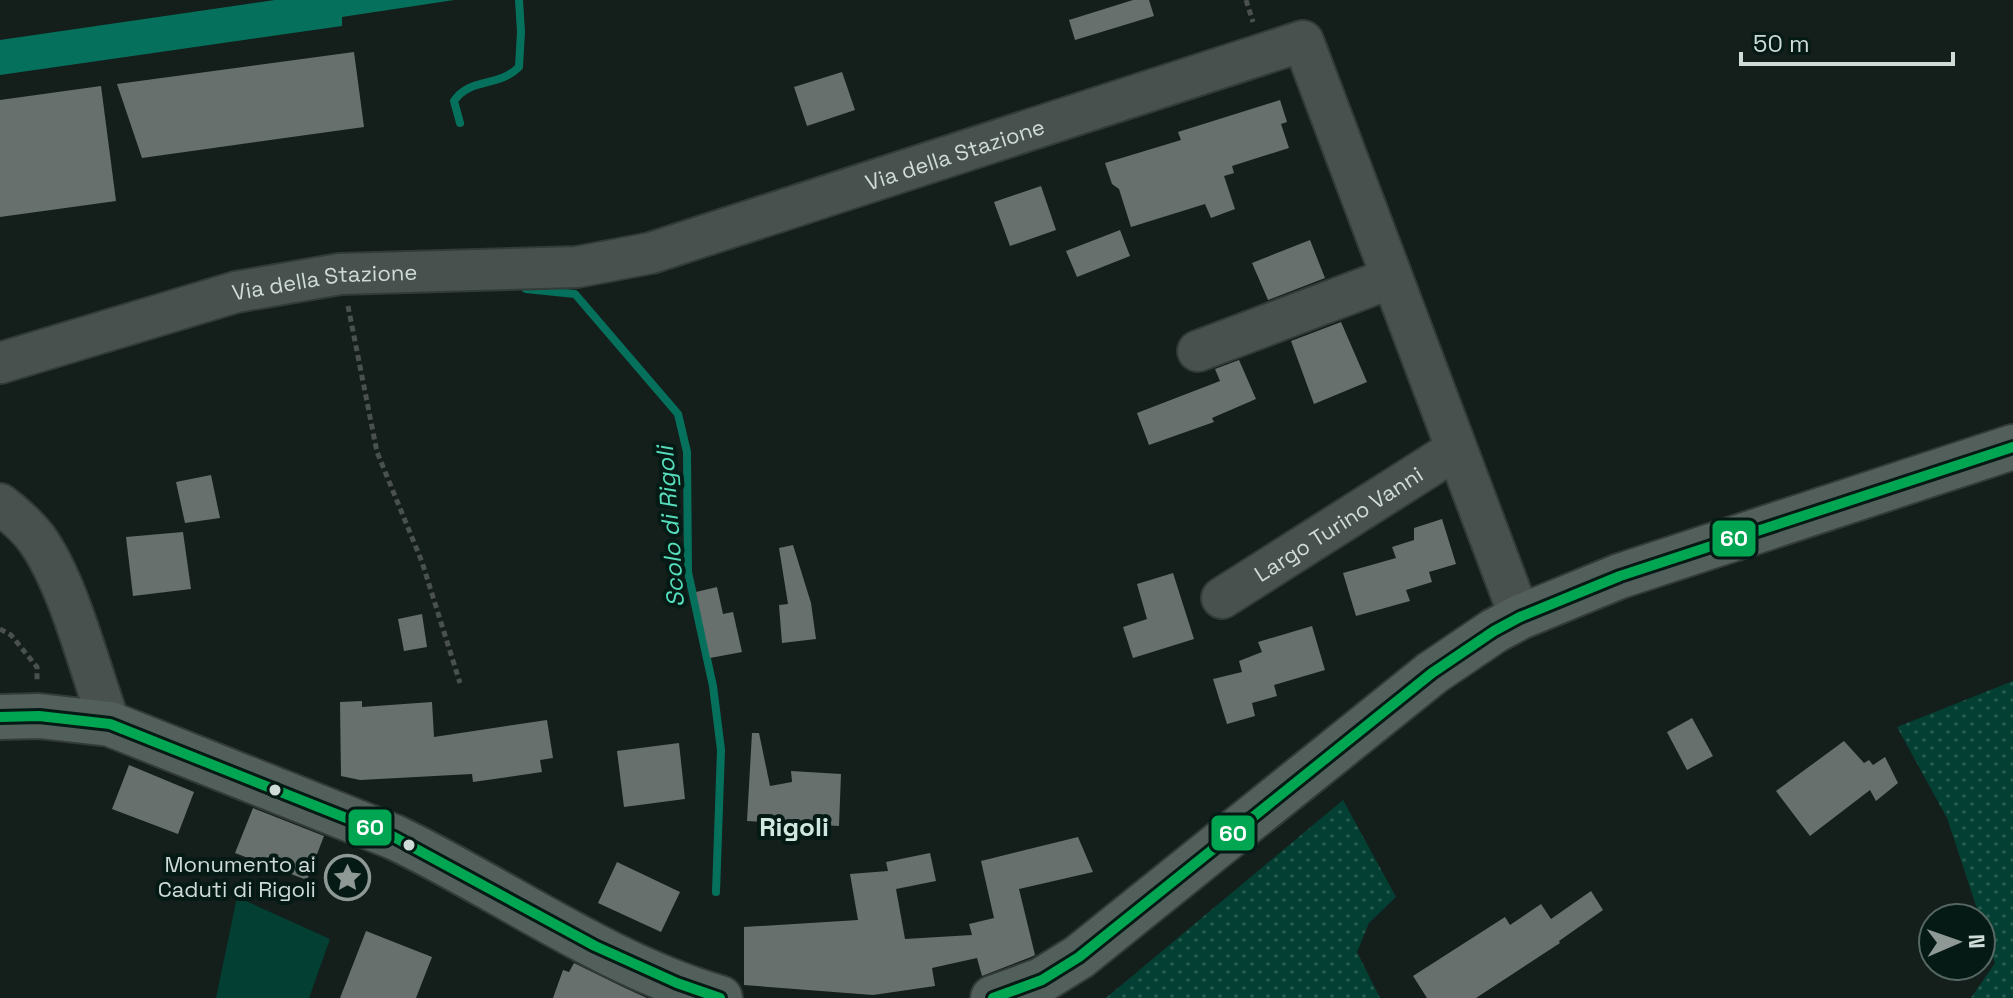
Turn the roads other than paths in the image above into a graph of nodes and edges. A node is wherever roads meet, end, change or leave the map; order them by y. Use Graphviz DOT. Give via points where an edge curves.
graph roads {
  1 [pos="1391,278"];
  2 [pos="1198,351"];
  3 [pos="0,363"];
  4 [pos="2013,447"];
  5 [pos="1455,450"];
  6 [pos="0,504"];
  7 [pos="1222,598"];
  8 [pos="1520,617"];
  9 [pos="0,717"];
  10 [pos="110,724"];
  11 [pos="720,998"];
  12 [pos="993,998"];
  1 -- 2 [label="street"];
  1 -- 3 [label="street, Via della Stazione" via="1303,41 651,253 577,267 340,274 236,292"];
  1 -- 5 [label="street, Via della Stazione"];
  4 -- 8 [label="main road" via="1620,576"];
  5 -- 7 [label="street, Largo Turino Vanni"];
  5 -- 8 [label="street, Via della Stazione"];
  6 -- 10 [label="street" via="35,537 49,560"];
  8 -- 12 [label="main road" via="1432,673 1079,957 1042,980"];
  9 -- 10 [label="main road"];
  10 -- 11 [label="main road" via="394,837 630,963"];
}
